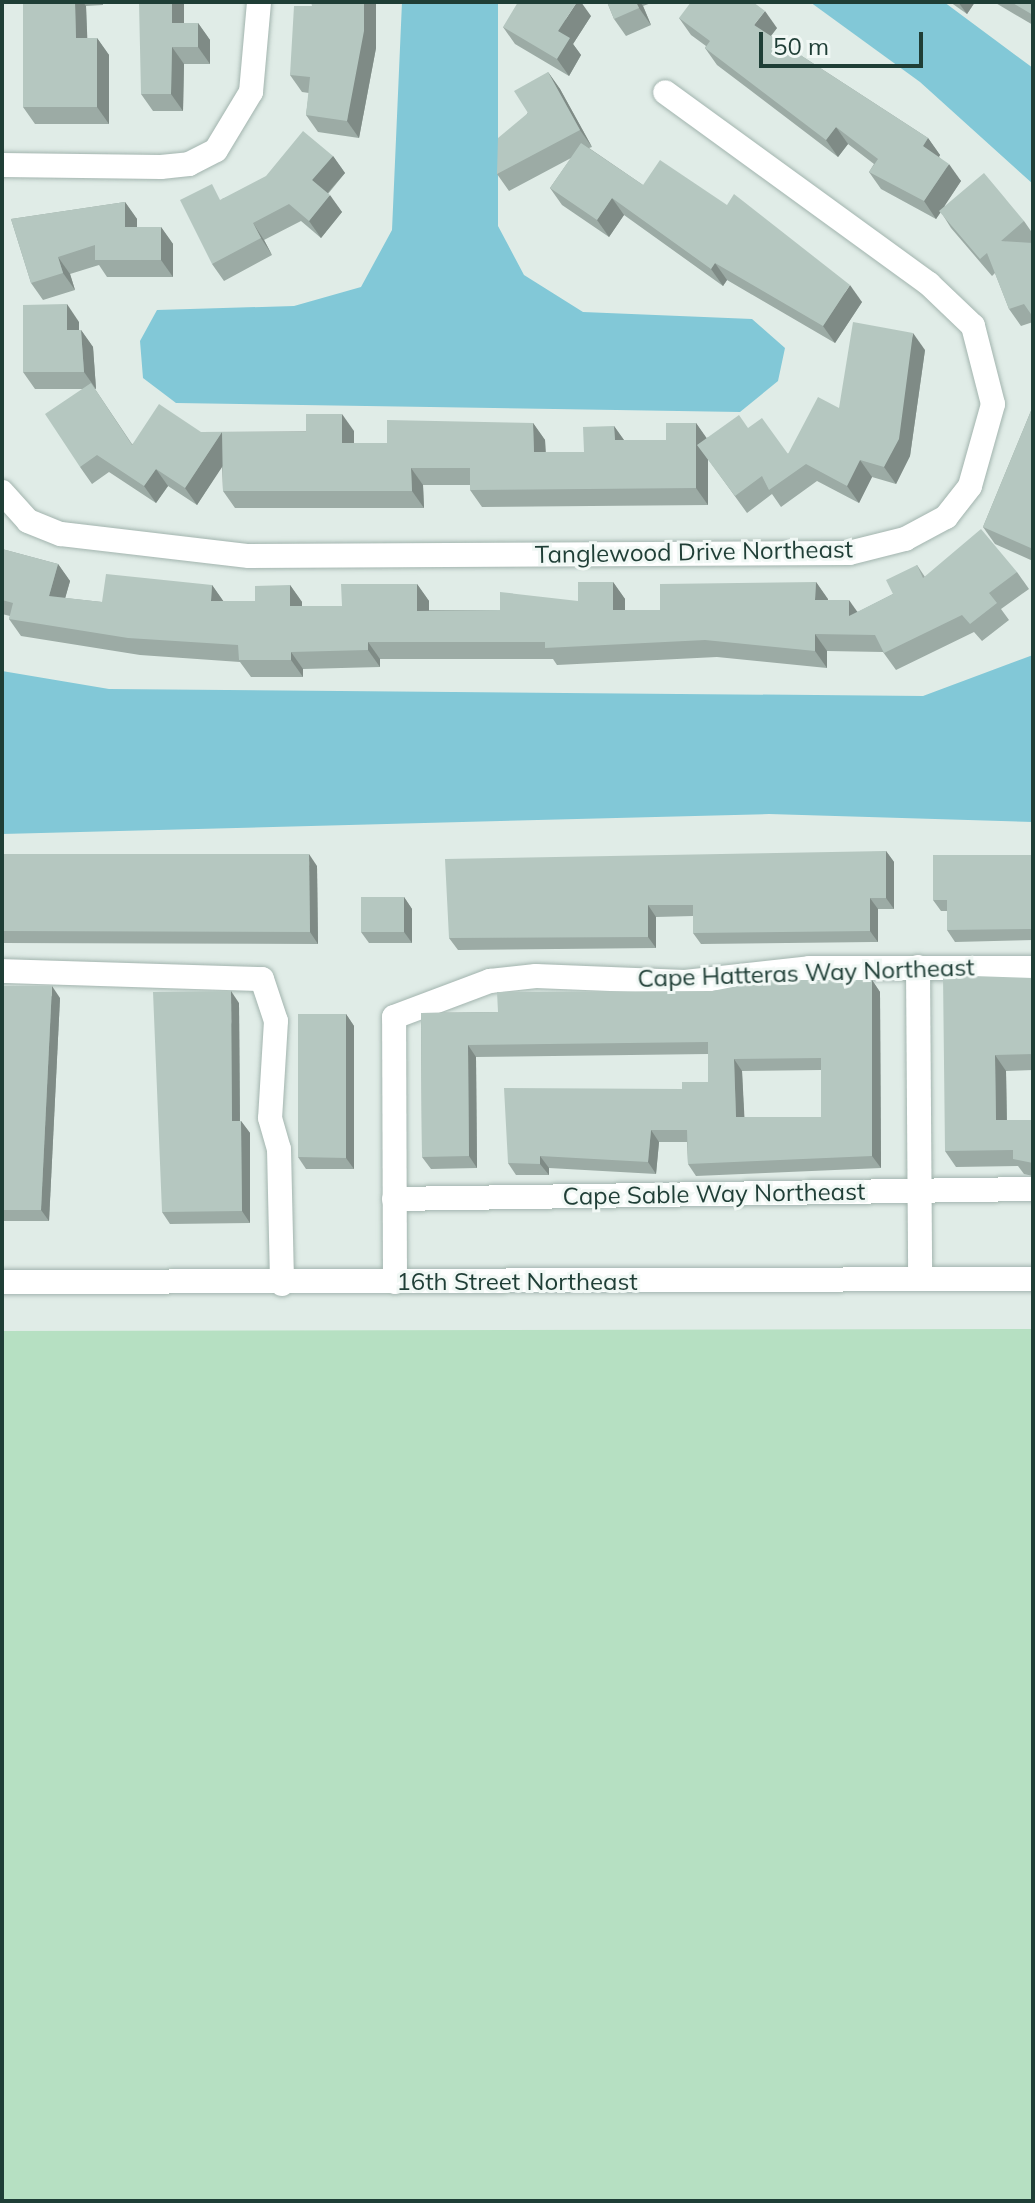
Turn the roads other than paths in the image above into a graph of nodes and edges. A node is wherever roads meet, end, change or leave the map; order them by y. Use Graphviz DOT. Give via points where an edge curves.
graph roads {
  1 [pos="259,2"];
  2 [pos="665,92"];
  3 [pos="2,165"];
  4 [pos="2,492"];
  5 [pos="918,967"];
  6 [pos="1033,968"];
  7 [pos="2,971"];
  8 [pos="1033,1189"];
  9 [pos="919,1190"];
  10 [pos="394,1199"];
  11 [pos="920,1279"];
  12 [pos="1033,1279"];
  13 [pos="2,1282"];
  14 [pos="395,1282"];
  15 [pos="282,1284"];
  1 -- 3 [label="street" via="251,92 216,150 189,164 161,167"];
  2 -- 4 [label="street, Tanglewood Drive Northeast" via="929,284 973,326 993,404 970,486 946,517 905,539 849,553 249,556 61,534 28,521"];
  5 -- 6 [label="street, Cape Hatteras Way Northeast"];
  5 -- 9 [label="street"];
  5 -- 10 [label="street, Cape Hatteras Way Northeast" via="809,968 685,982 536,976 490,981 394,1017"];
  7 -- 15 [label="street" via="262,979 276,1021 270,1118 279,1149"];
  8 -- 9 [label="street, Cape Sable Way Northeast"];
  9 -- 10 [label="street, Cape Sable Way Northeast"];
  9 -- 11 [label="street"];
  10 -- 14 [label="street"];
  11 -- 12 [label="street, 16th Street Northeast"];
  11 -- 14 [label="street, 16th Street Northeast"];
  13 -- 15 [label="street, 16th Street Northeast"];
  14 -- 15 [label="street, 16th Street Northeast"];
}
